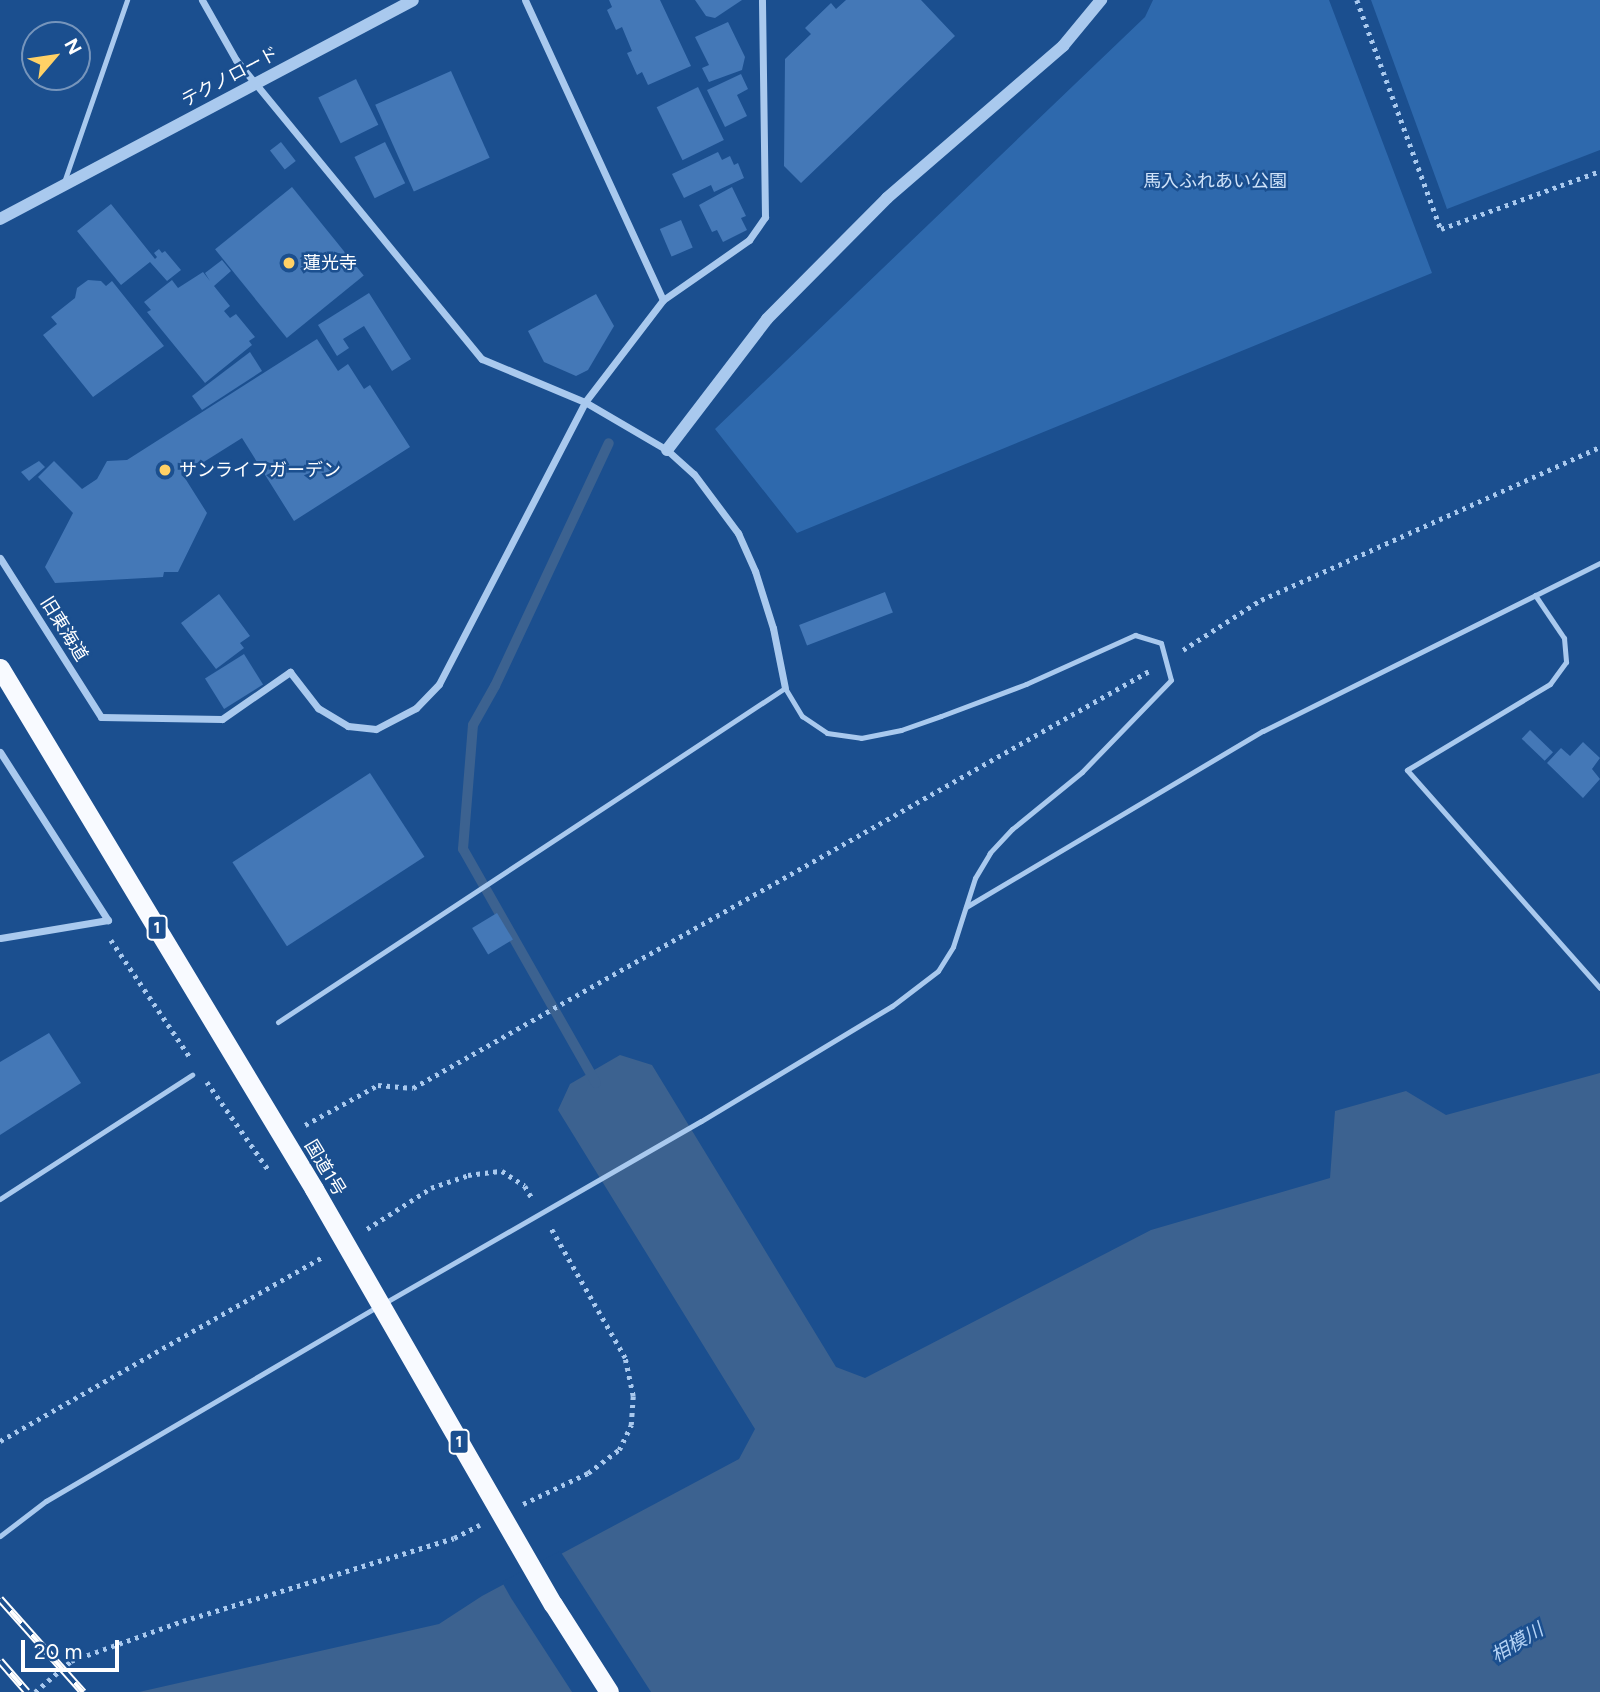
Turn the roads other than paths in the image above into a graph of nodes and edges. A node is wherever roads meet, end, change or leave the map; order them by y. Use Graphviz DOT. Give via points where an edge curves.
graph roads {
  1 [pos="127,0"];
  2 [pos="202,0"];
  3 [pos="413,0"];
  4 [pos="525,0"];
  5 [pos="762,0"];
  6 [pos="1101,0"];
  7 [pos="256,82"];
  8 [pos="63,185"];
  9 [pos="0,219"];
  10 [pos="663,300"];
  11 [pos="585,402"];
  12 [pos="667,450"];
  13 [pos="0,558"];
  14 [pos="1600,563"];
  15 [pos="1535,595"];
  16 [pos="0,668"];
  17 [pos="785,688"];
  18 [pos="0,752"];
  19 [pos="966,907"];
  20 [pos="0,938"];
  21 [pos="1600,988"];
  22 [pos="278,1022"];
  23 [pos="192,1075"];
  24 [pos="0,1199"];
  25 [pos="0,1536"];
  26 [pos="609,1692"];
  1 -- 8 [label="lane"];
  2 -- 7 [label="street" via="236,60"];
  3 -- 7 [label="street, テクノロード"];
  4 -- 10 [label="street"];
  5 -- 10 [label="street" via="765,217 749,240"];
  6 -- 12 [label="street" via="1063,46 887,198 767,319"];
  7 -- 8 [label="street, テクノロード"];
  7 -- 11 [label="street" via="482,359"];
  8 -- 9 [label="street, テクノロード"];
  10 -- 11 [label="street"];
  11 -- 12 [label="street"];
  11 -- 13 [label="street, 旧東海道" via="439,684 416,708 376,729 348,726 318,709 290,672 222,719 101,718"];
  12 -- 17 [label="street" via="694,474 738,533 774,628"];
  14 -- 15 [label="lane"];
  15 -- 19 [label="lane" via="1263,731"];
  15 -- 21 [label="lane" via="1564,638 1566,662 1550,684 1407,770"];
  16 -- 26 [label="highway, 国道1号 / 1, bridge" via="314,1189 553,1604"];
  17 -- 19 [label="lane" via="802,716 827,733 861,738 941,716 1135,635 1161,643 1171,680 1082,772 990,853 975,878"];
  17 -- 22 [label="lane"];
  18 -- 20 [label="street" via="108,920"];
  19 -- 25 [label="lane" via="953,947 937,971 892,1006 58,1494"];
  23 -- 24 [label="lane"];
}
